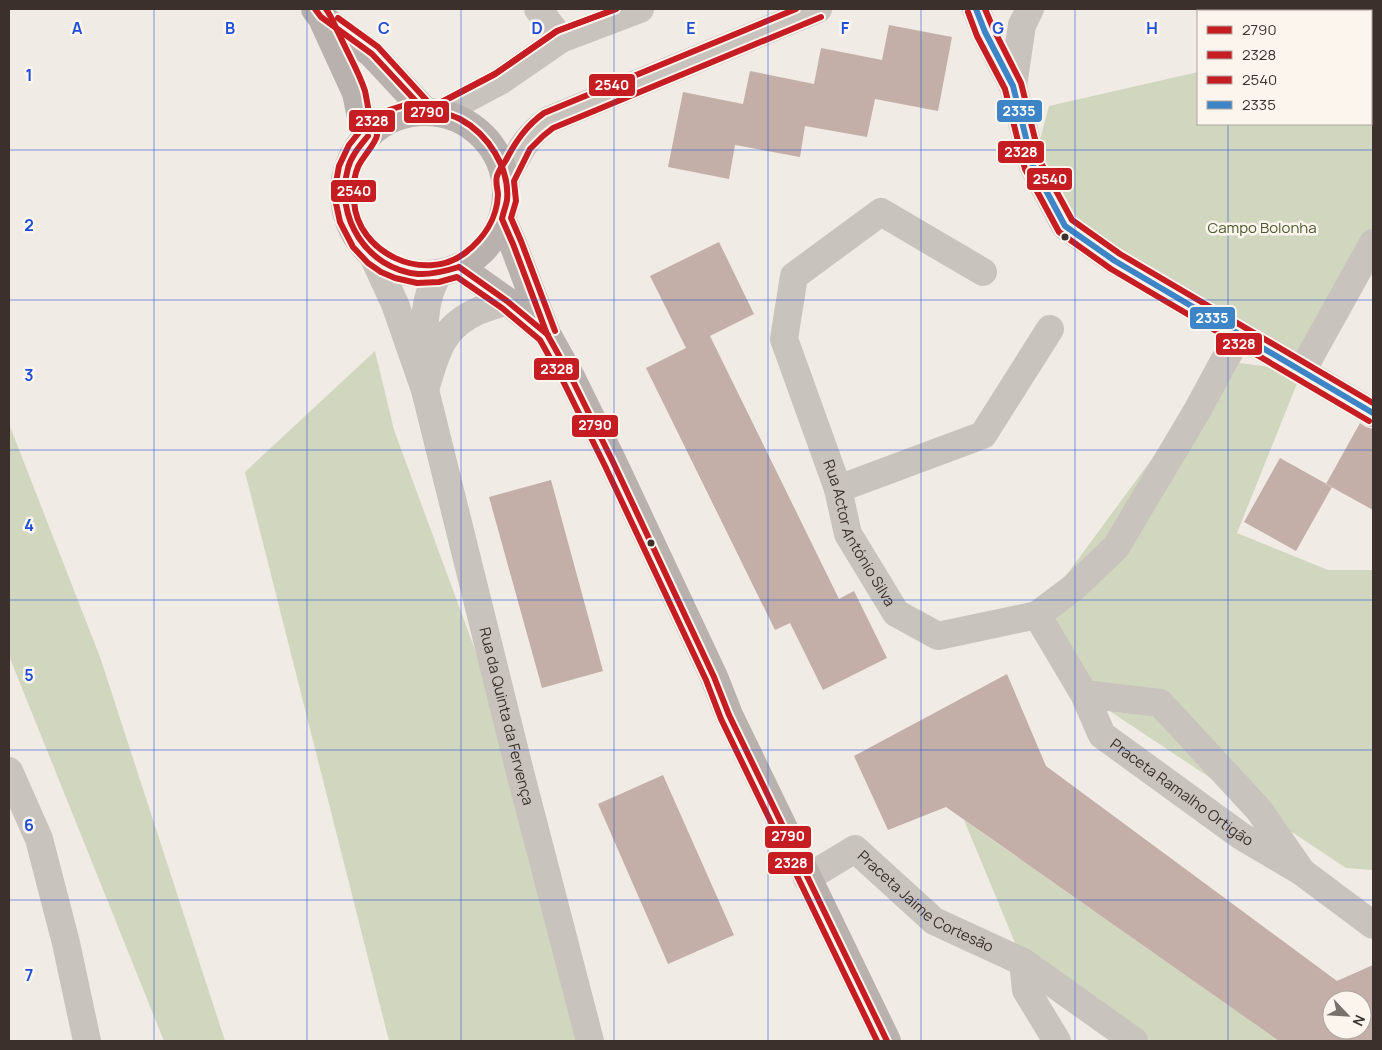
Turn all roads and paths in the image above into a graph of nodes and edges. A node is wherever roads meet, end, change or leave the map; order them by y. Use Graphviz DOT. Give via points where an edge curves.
graph roads {
  1 [pos="538,9"];
  2 [pos="640,9"];
  3 [pos="818,9"];
  4 [pos="976,9"];
  5 [pos="318,13"];
  6 [pos="1022,14"];
  7 [pos="561,39"];
  8 [pos="1013,86"];
  9 [pos="433,112"];
  10 [pos="368,136"];
  11 [pos="505,179"];
  12 [pos="502,219"];
  13 [pos="1373,243"];
  14 [pos="373,256"];
  15 [pos="448,270"];
  16 [pos="983,272"];
  17 [pos="507,300"];
  18 [pos="1050,329"];
  19 [pos="547,334"];
  20 [pos="1240,335"];
  21 [pos="1302,371"];
  22 [pos="425,390"];
  23 [pos="1373,413"];
  24 [pos="838,489"];
  25 [pos="1037,615"];
  26 [pos="1084,694"];
  27 [pos="9,771"];
  28 [pos="1302,872"];
  29 [pos="807,878"];
  30 [pos="1373,925"];
  31 [pos="1023,962"];
  32 [pos="87,1041"];
  33 [pos="590,1041"];
  34 [pos="887,1041"];
  35 [pos="1057,1041"];
  36 [pos="1134,1041"];
  1 -- 7 [label="street"];
  2 -- 7 [label="street"];
  3 -- 11 [label="street" via="549,120 523,144"];
  4 -- 8 [label="street"];
  5 -- 9 [label="main road" via="372,54"];
  5 -- 10 [label="main road" via="356,93"];
  6 -- 8 [label="street"];
  7 -- 9 [label="street" via="500,81"];
  8 -- 20 [label="street" via="1033,166 1065,226 1115,262"];
  9 -- 10 [label="main road" via="393,118"];
  9 -- 11 [label="main road" via="458,118 482,135 498,158"];
  10 -- 14 [label="main road" via="347,168 343,194 348,219 360,242"];
  11 -- 12 [label="main road" via="506,200"];
  12 -- 15 [label="main road" via="493,237 478,254"];
  12 -- 19 [label="main road"];
  13 -- 21 [label="street"];
  14 -- 15 [label="main road" via="398,270 417,274"];
  14 -- 22 [label="street, Rua da Quinta da Fervença" via="395,304"];
  15 -- 17 [label="main road"];
  15 -- 22 [label="street, Rua da Quinta da Fervença" via="429,296 424,345"];
  16 -- 24 [label="street, Rua Actor António Silva" via="881,212 794,276 784,339"];
  17 -- 19 [label="main road"];
  17 -- 22 [label="street" via="454,326 437,350"];
  18 -- 24 [label="street" via="983,435"];
  19 -- 29 [label="main road" via="613,462"];
  20 -- 21 [label="street"];
  20 -- 25 [label="street, Rua Actor António Silva" via="1116,547 1073,588"];
  21 -- 23 [label="street"];
  22 -- 33 [label="street, Rua da Quinta da Fervença"];
  24 -- 25 [label="street, Rua Actor António Silva" via="848,534 896,613 938,636"];
  25 -- 26 [label="street, Praceta Ramalho Ortigão"];
  26 -- 28 [label="street, Praceta Ramalho Ortigão" via="1102,735 1241,836"];
  26 -- 28 [label="street, Praceta Ramalho Ortigão" via="1160,703 1259,810"];
  27 -- 32 [label="street" via="39,839"];
  28 -- 30 [label="street, Praceta Ramalho Ortigão"];
  29 -- 31 [label="street, Praceta Jaime Cortesão" via="856,849 934,921"];
  29 -- 34 [label="main road"];
  31 -- 35 [label="street" via="1026,990"];
  31 -- 36 [label="street, Praceta Jaime Cortesão"];
}
